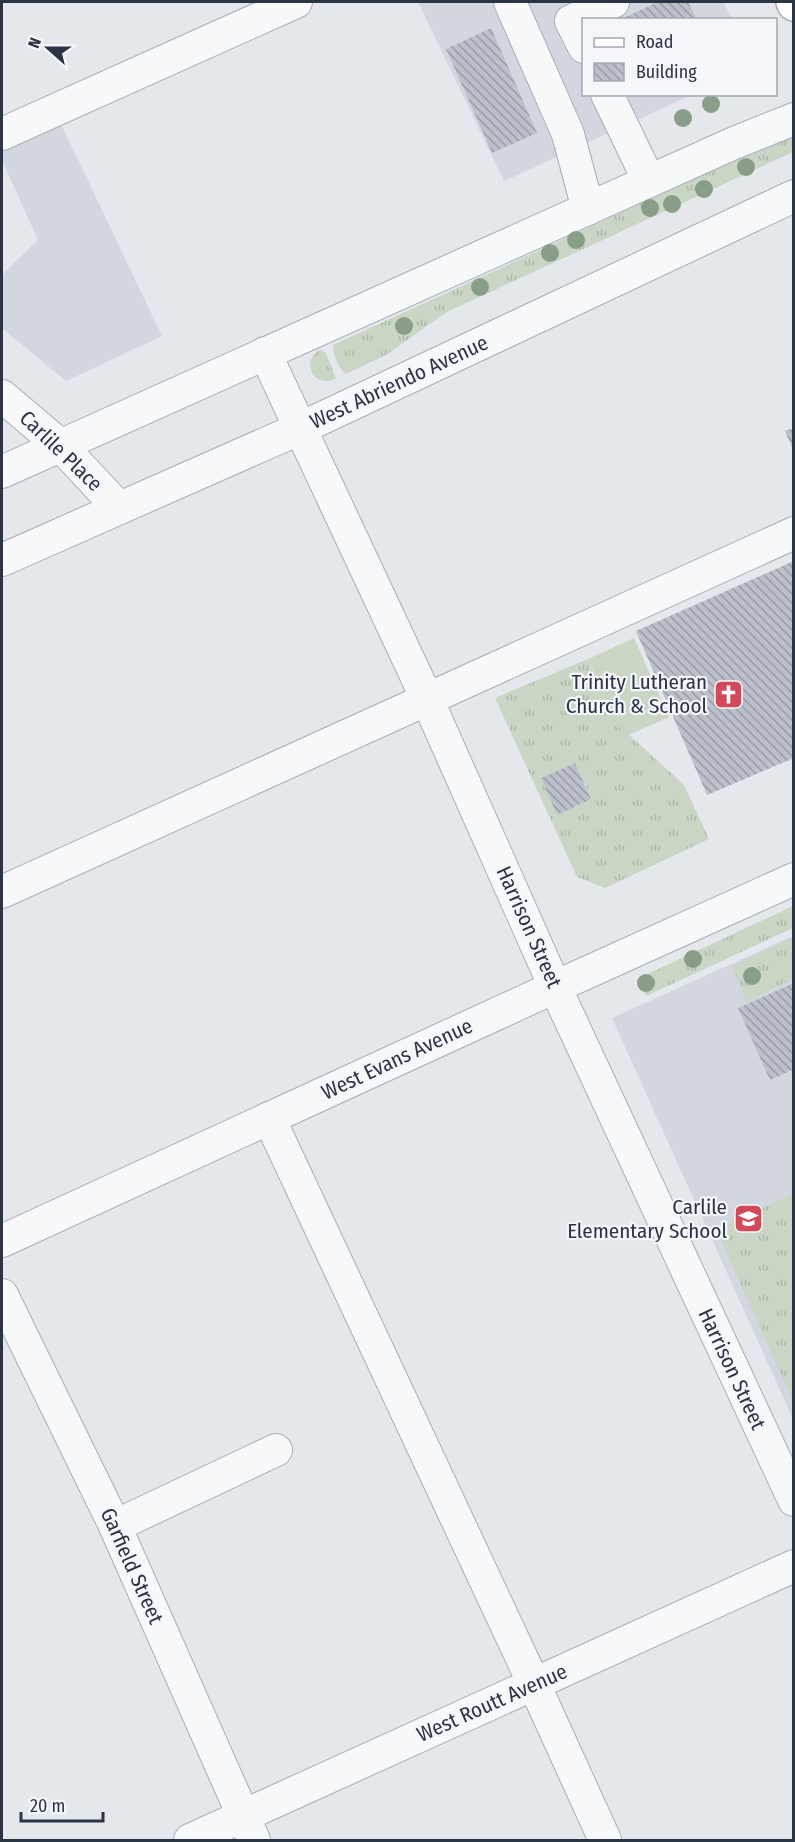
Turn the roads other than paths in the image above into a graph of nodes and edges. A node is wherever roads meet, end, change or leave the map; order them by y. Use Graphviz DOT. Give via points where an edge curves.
graph roads {
  1 [pos="296,2"];
  2 [pos="510,2"];
  3 [pos="613,2"];
  4 [pos="582,43"];
  5 [pos="608,96"];
  6 [pos="794,119"];
  7 [pos="2,134"];
  8 [pos="649,181"];
  9 [pos="794,196"];
  10 [pos="588,209"];
  11 [pos="266,353"];
  12 [pos="2,396"];
  13 [pos="301,428"];
  14 [pos="61,446"];
  15 [pos="2,472"];
  16 [pos="119,508"];
  17 [pos="794,533"];
  18 [pos="2,560"];
  19 [pos="427,699"];
  20 [pos="794,879"];
  21 [pos="2,892"];
  22 [pos="555,987"];
  23 [pos="269,1119"];
  24 [pos="2,1241"];
  25 [pos="2,1295"];
  26 [pos="276,1450"];
  27 [pos="794,1500"];
  28 [pos="115,1526"];
  29 [pos="794,1566"];
  30 [pos="534,1684"];
  31 [pos="249,1828"];
  32 [pos="190,1840"];
  33 [pos="605,1840"];
  1 -- 7 [label="street"];
  2 -- 10 [label="street" via="568,134"];
  3 -- 4 [label="street" via="571,21"];
  5 -- 8 [label="street"];
  6 -- 8 [label="street"];
  8 -- 10 [label="street"];
  9 -- 13 [label="street, West Abriendo Avenue"];
  10 -- 11 [label="street"];
  11 -- 13 [label="street, Harrison Street"];
  11 -- 14 [label="street"];
  12 -- 14 [label="street, Carlile Place"];
  13 -- 16 [label="street, West Abriendo Avenue"];
  13 -- 19 [label="street, Harrison Street"];
  14 -- 15 [label="street"];
  14 -- 16 [label="street, Carlile Place"];
  16 -- 18 [label="street, West Abriendo Avenue"];
  17 -- 19 [label="street"];
  19 -- 21 [label="street"];
  19 -- 22 [label="street, Harrison Street"];
  20 -- 22 [label="street, West Evans Avenue"];
  22 -- 23 [label="street, West Evans Avenue"];
  22 -- 27 [label="street, Harrison Street"];
  23 -- 24 [label="street, West Evans Avenue"];
  23 -- 30 [label="street"];
  25 -- 28 [label="street, Garfield Street"];
  26 -- 28 [label="street"];
  28 -- 31 [label="street, Garfield Street"];
  29 -- 30 [label="street, West Routt Avenue"];
  30 -- 31 [label="street, West Routt Avenue"];
  30 -- 33 [label="street"];
  31 -- 32 [label="street, West Routt Avenue"];
}
